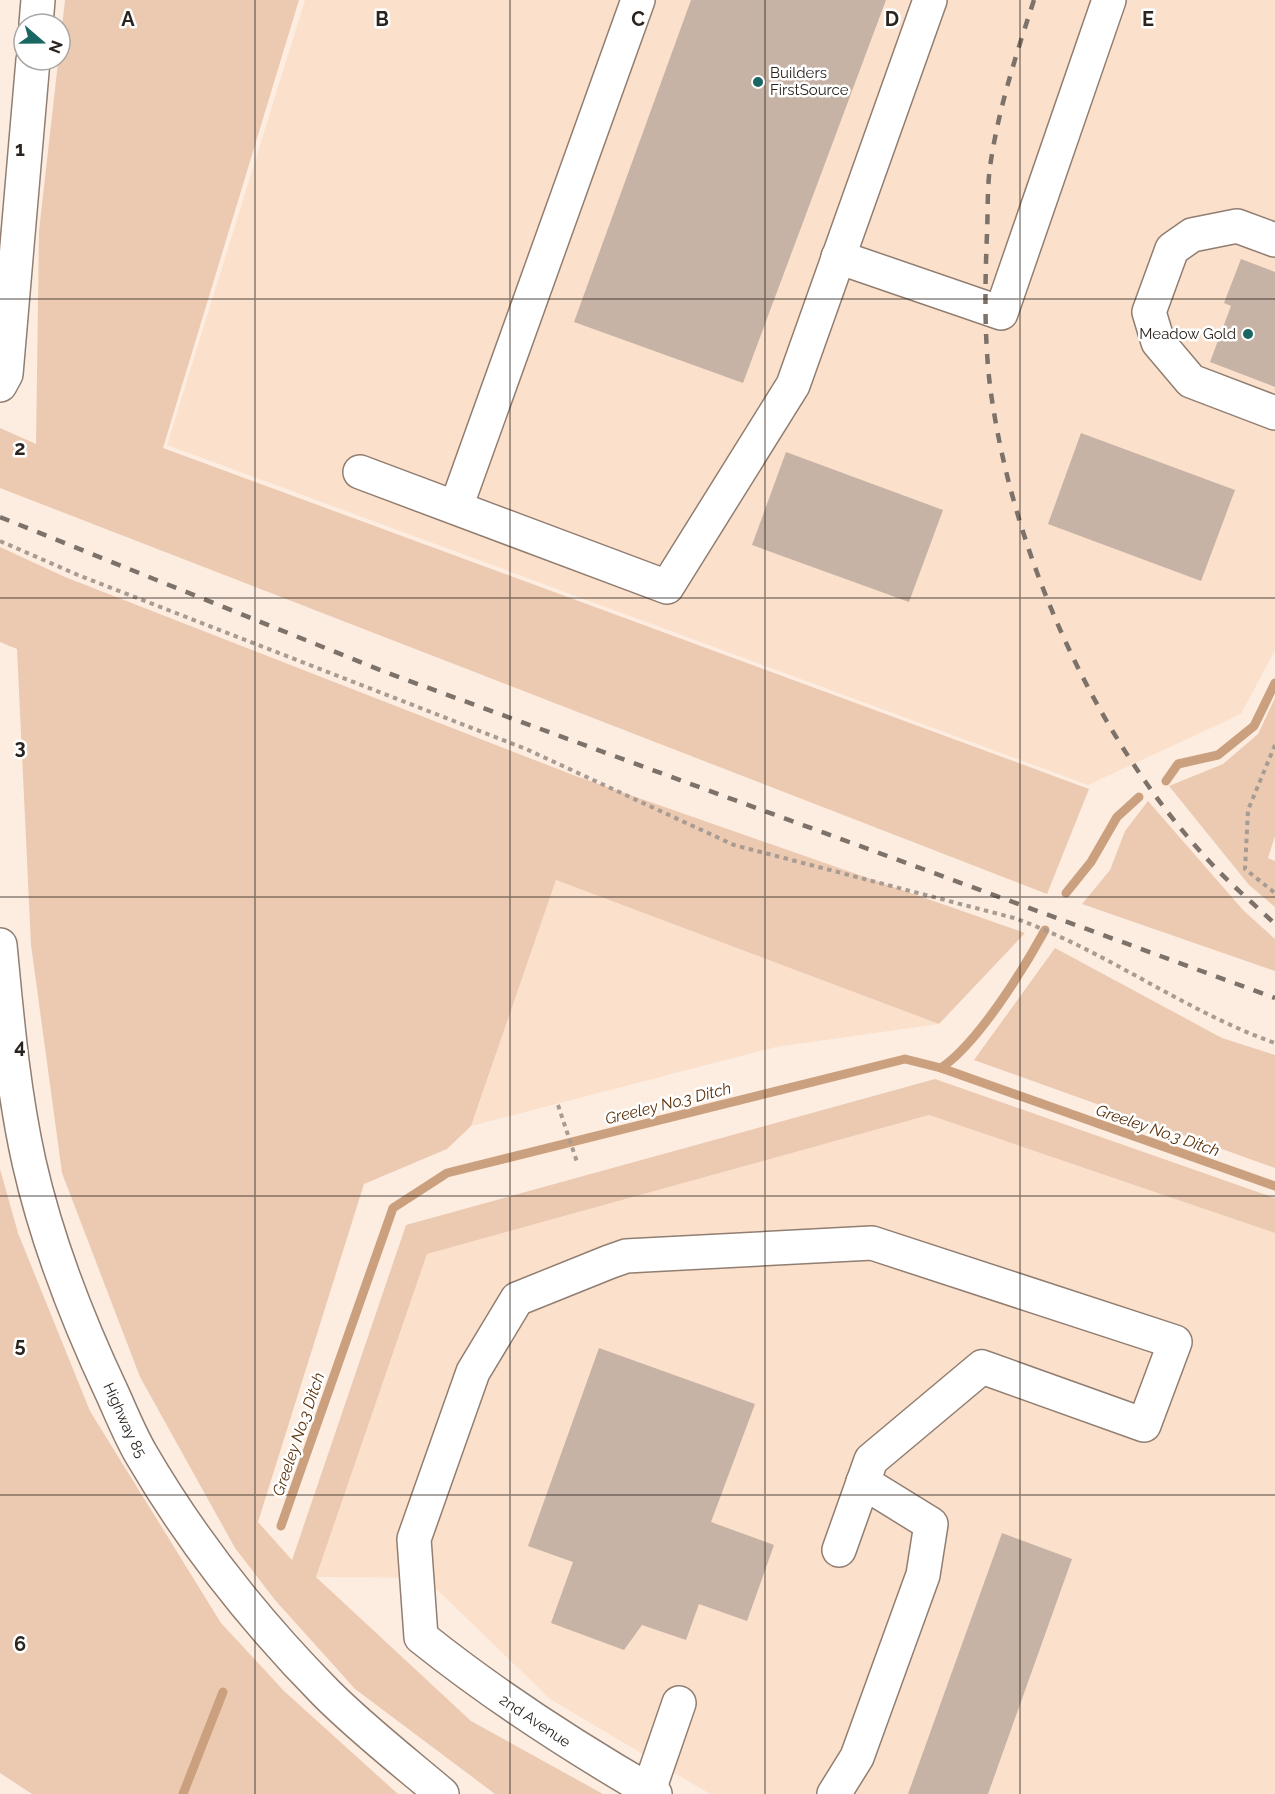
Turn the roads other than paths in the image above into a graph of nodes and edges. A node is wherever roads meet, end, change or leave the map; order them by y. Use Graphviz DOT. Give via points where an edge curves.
graph roads {
  1 [pos="638,0"];
  2 [pos="930,0"];
  3 [pos="1109,0"];
  4 [pos="32,72"];
  5 [pos="1275,240"];
  6 [pos="838,257"];
  7 [pos="0,385"];
  8 [pos="1275,413"];
  9 [pos="360,472"];
  10 [pos="456,507"];
  11 [pos="0,945"];
  12 [pos="863,1482"];
  13 [pos="839,1551"];
  14 [pos="679,1703"];
  15 [pos="652,1792"];
  16 [pos="442,1794"];
  17 [pos="834,1794"];
  1 -- 10 [label="main road"];
  2 -- 6 [label="main road"];
  3 -- 6 [label="main road" via="1001,314"];
  4 -- 7 [label="main road" via="6,374"];
  5 -- 8 [label="main road" via="1237,226 1192,235 1172,249 1149,312 1158,342 1191,381"];
  6 -- 10 [label="main road" via="793,385 667,587"];
  9 -- 10 [label="main road"];
  11 -- 16 [label="main road, Highway 85" via="11,1067 51,1241 86,1339 140,1453 200,1544 296,1661 336,1703"];
  12 -- 13 [label="main road"];
  12 -- 15 [label="main road, 2nd Avenue" via="871,1460 982,1367 1144,1425 1174,1342 872,1243 626,1256 517,1299 473,1372 414,1539 421,1637 494,1694"];
  12 -- 17 [label="main road" via="931,1524 923,1575 857,1757"];
  14 -- 15 [label="main road"];
}
